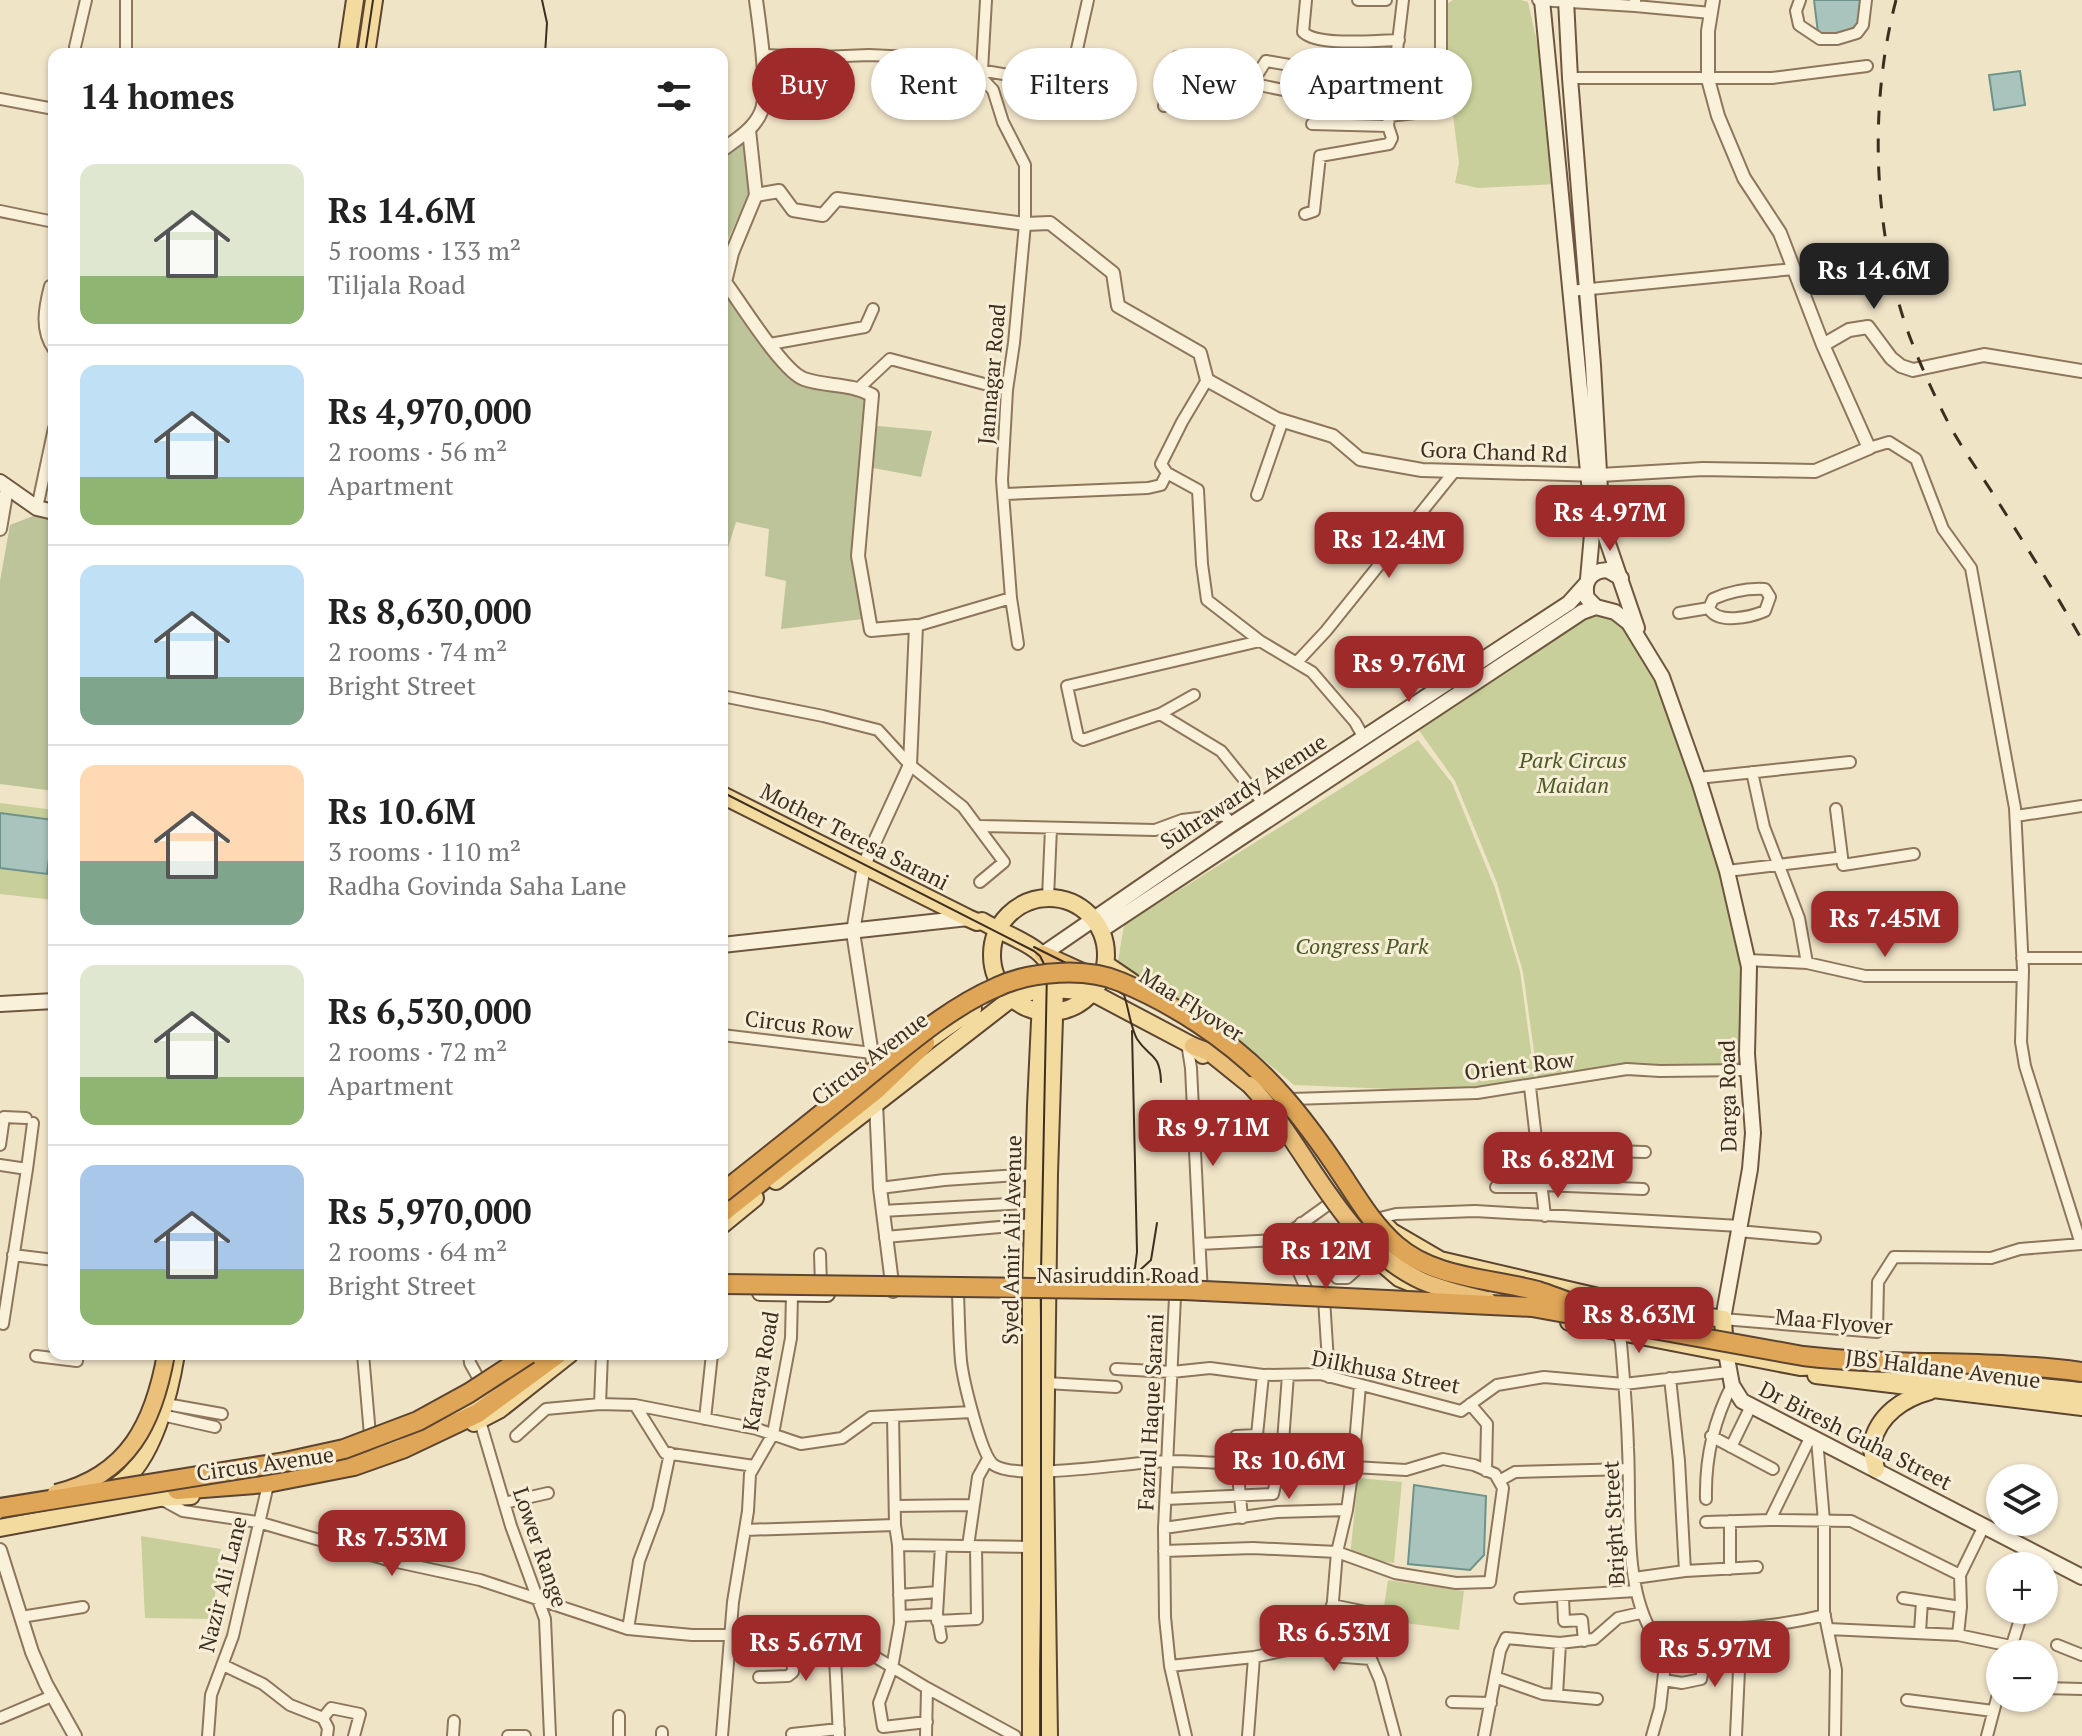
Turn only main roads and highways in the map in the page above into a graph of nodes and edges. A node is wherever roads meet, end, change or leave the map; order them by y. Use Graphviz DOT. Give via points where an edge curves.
graph roads {
  1 [pos="355,0"];
  2 [pos="374,0"];
  3 [pos="1540,0"];
  4 [pos="1566,1"];
  5 [pos="348,48"];
  6 [pos="367,48"];
  7 [pos="1578,290"];
  8 [pos="1594,475"];
  9 [pos="4,485"];
  10 [pos="48,511"];
  11 [pos="1587,581"];
  12 [pos="1622,584"];
  13 [pos="1599,608"];
  14 [pos="1641,640"];
  15 [pos="728,798"];
  16 [pos="972,920"];
  17 [pos="1096,925"];
  18 [pos="996,933"];
  19 [pos="728,944"];
  20 [pos="1041,956"];
  21 [pos="1099,979"];
  22 [pos="1049,988"];
  23 [pos="1007,993"];
  24 [pos="48,1001"];
  25 [pos="0,1004"];
  26 [pos="1047,1011"];
  27 [pos="925,1043"];
  28 [pos="1196,1047"];
  29 [pos="1259,1080"];
  30 [pos="867,1103"];
  31 [pos="728,1188"];
  32 [pos="728,1195"];
  33 [pos="728,1208"];
  34 [pos="728,1220"];
  35 [pos="1429,1255"];
  36 [pos="728,1284"];
  37 [pos="1412,1284"];
  38 [pos="728,1292"];
  39 [pos="1040,1296"];
  40 [pos="1512,1306"];
  41 [pos="1584,1308"];
  42 [pos="1723,1319"];
  43 [pos="1040,1330"];
  44 [pos="1726,1353"];
  45 [pos="158,1360"];
  46 [pos="165,1360"];
  47 [pos="175,1360"];
  48 [pos="510,1360"];
  49 [pos="520,1360"];
  50 [pos="538,1360"];
  51 [pos="550,1360"];
  52 [pos="562,1360"];
  53 [pos="2082,1360"];
  54 [pos="1800,1367"];
  55 [pos="2082,1372"];
  56 [pos="1981,1387"];
  57 [pos="1936,1389"];
  58 [pos="2082,1391"];
  59 [pos="2082,1407"];
  60 [pos="149,1468"];
  61 [pos="1876,1469"];
  62 [pos="1038,1471"];
  63 [pos="119,1484"];
  64 [pos="100,1488"];
  65 [pos="168,1494"];
  66 [pos="125,1505"];
  67 [pos="0,1506"];
  68 [pos="106,1510"];
  69 [pos="0,1519"];
  70 [pos="0,1528"];
  71 [pos="2027,1552"];
  72 [pos="2058,1568"];
  73 [pos="2082,1577"];
  74 [pos="1031,1736"];
  75 [pos="1049,1736"];
  1 -- 5 [label="main road"];
  2 -- 6 [label="main road"];
  3 -- 7 [label="main road"];
  4 -- 7 [label="main road" via="1580,178"];
  7 -- 8 [label="main road"];
  8 -- 11 [label="main road"];
  8 -- 12 [label="main road, Darga Road" via="1602,526"];
  9 -- 10 [label="main road"];
  11 -- 12 [label="main road" via="1607,570"];
  11 -- 13 [label="main road" via="1587,598"];
  11 -- 17 [label="main road, Suhrawardy Avenue" via="1569,603 1232,824"];
  12 -- 13 [label="main road" via="1619,603"];
  12 -- 14 [label="main road, Darga Road"];
  13 -- 14 [label="main road, Darga Road" via="1622,616"];
  13 -- 17 [label="main road, Suhrawardy Avenue" via="1582,612"];
  14 -- 42 [label="main road, Darga Road" via="1662,677 1698,778 1748,960 1753,1133"];
  15 -- 16 [label="main road, Mother Teresa Sarani"];
  16 -- 18 [label="main road, Mother Teresa Sarani"];
  16 -- 19 [label="main road"];
  17 -- 18 [label="main road" via="1072,904 1048,898 1018,907"];
  17 -- 20 [label="main road, Suhrawardy Avenue"];
  17 -- 21 [label="main road"];
  18 -- 20 [label="main road, Mother Teresa Sarani"];
  18 -- 23 [label="main road" via="992,959"];
  20 -- 21 [label="highway, Maa Flyover"];
  20 -- 22 [label="main road" via="1053,967"];
  20 -- 23 [label="main road, Circus Avenue"];
  21 -- 22 [label="main road, JBS Haldane Avenue"];
  21 -- 26 [label="main road" via="1076,1004"];
  21 -- 28 [label="main road, JBS Haldane Avenue"];
  21 -- 29 [label="highway, Maa Flyover" via="1201,1034"];
  21 -- 35 [label="main road, Maa Flyover" via="1233,1043 1328,1141 1392,1232"];
  22 -- 23 [label="main road, JBS Haldane Avenue"];
  22 -- 26 [label="main road"];
  23 -- 26 [label="main road" via="1025,1006"];
  23 -- 27 [label="main road, Circus Avenue"];
  23 -- 30 [label="main road, Circus Avenue"];
  24 -- 25 [label="main road"];
  26 -- 39 [label="main road, Syed Amir Ali Avenue" via="1049,1174"];
  26 -- 39 [label="main road, Syed Amir Ali Avenue" via="1034,1174"];
  27 -- 30 [label="highway"];
  27 -- 32 [label="main road, Circus Avenue"];
  28 -- 37 [label="main road, JBS Haldane Avenue" via="1269,1114 1329,1204 1373,1255"];
  28 -- 40 [label="highway, Maa Flyover, bridge" via="1243,1079 1268,1104 1351,1223 1385,1258 1436,1286"];
  29 -- 41 [label="highway, Maa Flyover, bridge" via="1361,1220 1405,1260 1456,1283"];
  30 -- 33 [label="highway"];
  30 -- 34 [label="main road, Circus Avenue"];
  31 -- 41 [label="highway, bridge" via="970,1000 1025,978 1099,976 1120,981 1177,1011 1228,1043 1266,1077 1396,1246 1438,1269 1537,1291"];
  35 -- 37 [label="main road"];
  35 -- 42 [label="main road, Maa Flyover" via="1620,1302"];
  36 -- 40 [label="highway, bridge" via="1184,1290"];
  37 -- 39 [label="main road, Nasiruddin Road" via="1396,1298"];
  37 -- 44 [label="main road, JBS Haldane Avenue" via="1458,1299"];
  38 -- 39 [label="main road, Nasiruddin Road"];
  39 -- 43 [label="main road, Syed Amir Ali Avenue"];
  40 -- 55 [label="highway, Maa Flyover, bridge" via="1825,1359 1994,1363"];
  41 -- 53 [label="highway, Maa Flyover" via="1735,1336 1850,1350 1998,1352"];
  42 -- 44 [label="main road"];
  43 -- 62 [label="main road, Syed Amir Ali Avenue"];
  43 -- 62 [label="main road, Syed Amir Ali Avenue" via="1046,1383"];
  44 -- 54 [label="main road, JBS Haldane Avenue"];
  44 -- 61 [label="main road, Dr Biresh Guha Street" via="1737,1395 1751,1406"];
  45 -- 64 [label="main road" via="141,1420"];
  46 -- 67 [label="highway, bridge" via="150,1418 115,1463 70,1490"];
  47 -- 60 [label="main road"];
  48 -- 60 [label="main road, Circus Avenue" via="433,1408 370,1435 299,1455"];
  49 -- 67 [label="highway, bridge" via="450,1405 344,1449"];
  50 -- 65 [label="main road" via="463,1410 367,1453"];
  51 -- 65 [label="highway" via="478,1413 354,1466"];
  52 -- 65 [label="main road, Circus Avenue" via="499,1410 402,1458 346,1475 267,1489"];
  54 -- 56 [label="main road, JBS Haldane Avenue"];
  54 -- 57 [label="main road, JBS Haldane Avenue" via="1812,1374"];
  56 -- 57 [label="main road, JBS Haldane Avenue"];
  56 -- 58 [label="main road"];
  56 -- 59 [label="main road, JBS Haldane Avenue"];
  57 -- 61 [label="main road" via="1897,1405 1882,1422 1872,1445"];
  60 -- 63 [label="main road, Circus Avenue"];
  60 -- 63 [label="main road"];
  61 -- 71 [label="main road, Dr Biresh Guha Street"];
  62 -- 74 [label="main road, Syed Amir Ali Avenue" via="1030,1547"];
  62 -- 75 [label="main road, Syed Amir Ali Avenue"];
  63 -- 64 [label="main road, Circus Avenue"];
  63 -- 66 [label="main road"];
  64 -- 67 [label="main road, Circus Avenue"];
  64 -- 68 [label="main road"];
  65 -- 66 [label="main road, Circus Avenue"];
  65 -- 69 [label="highway"];
  66 -- 68 [label="main road, Circus Avenue"];
  68 -- 70 [label="main road, Circus Avenue"];
  72 -- 73 [label="main road, Dr Biresh Guha Street"];
}
